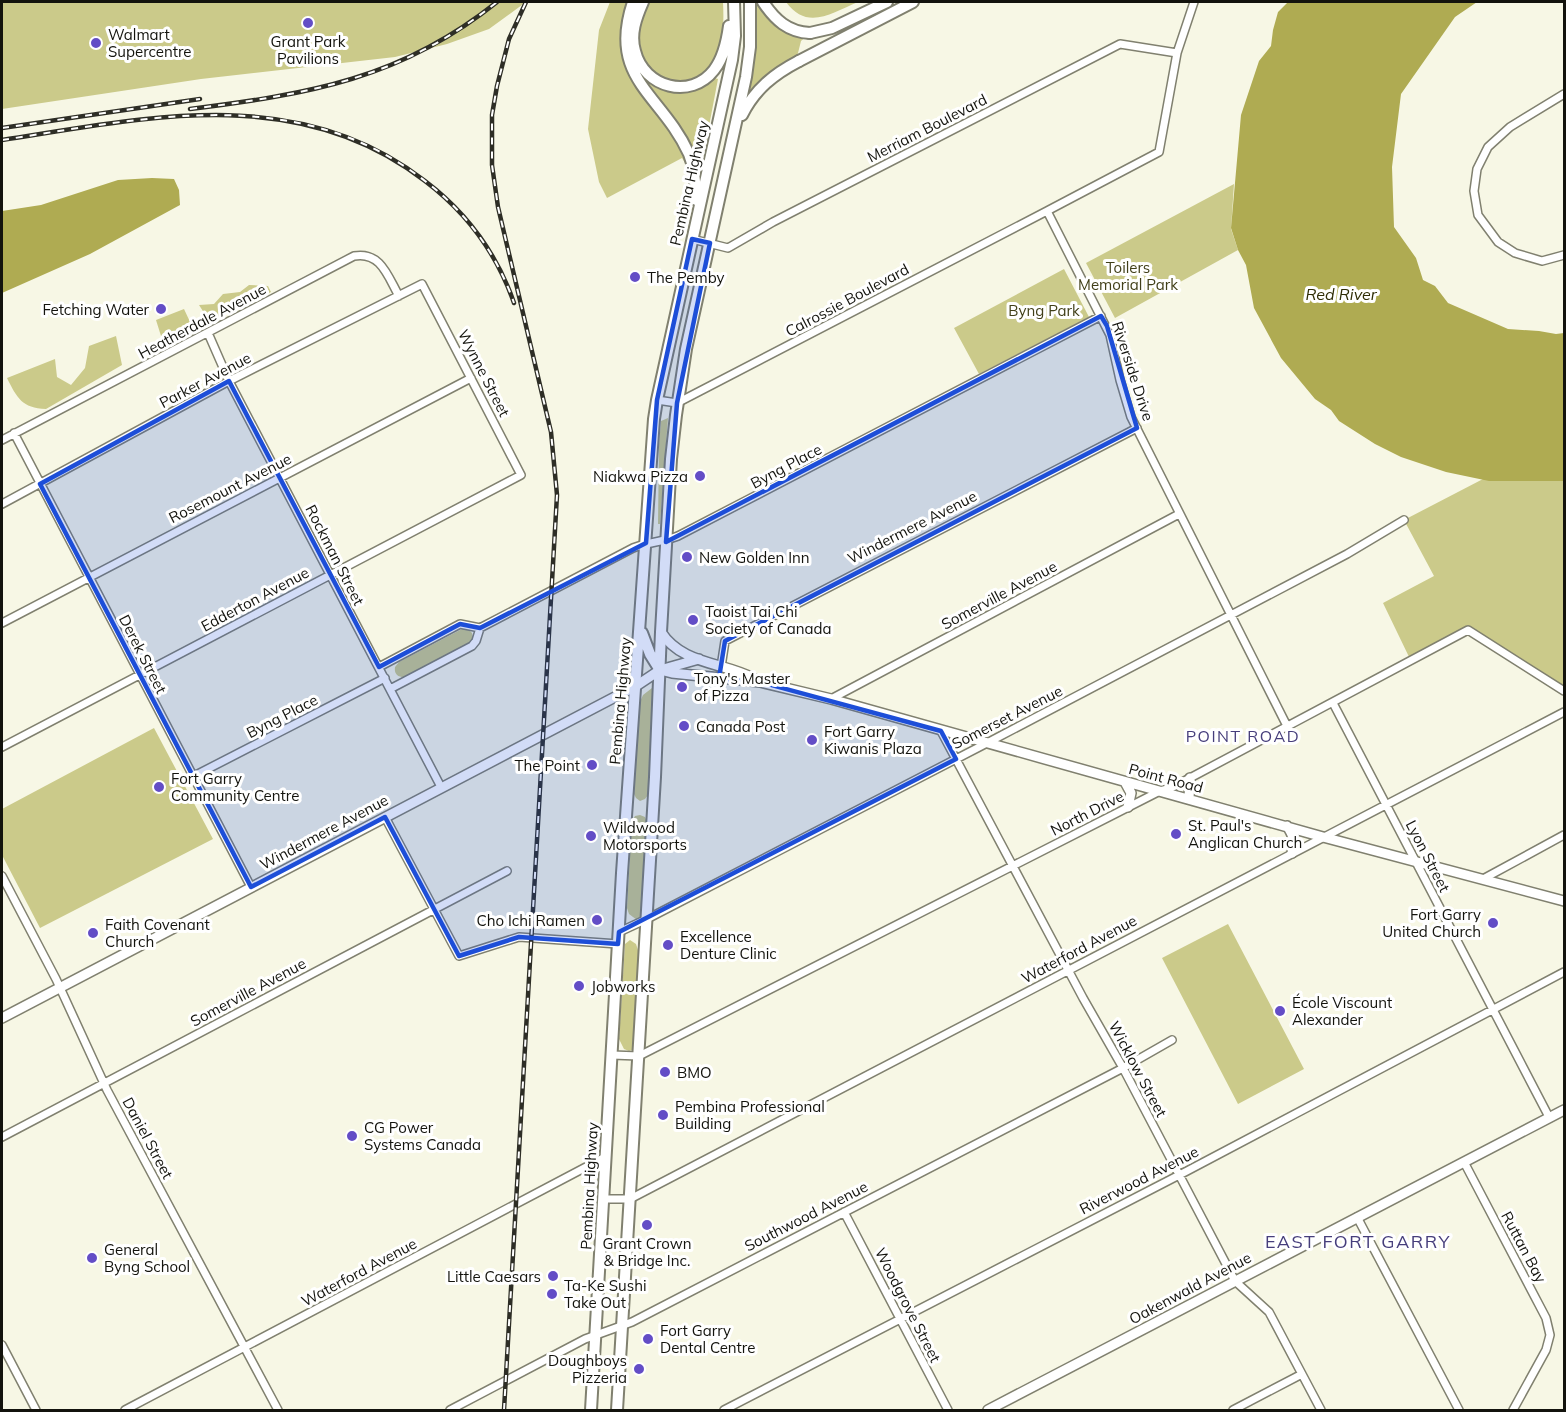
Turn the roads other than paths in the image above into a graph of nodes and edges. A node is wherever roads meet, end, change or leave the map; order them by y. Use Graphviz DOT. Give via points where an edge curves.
graph roads {
  1 [pos="633,2"];
  2 [pos="643,2"];
  3 [pos="732,2"];
  4 [pos="750,2"];
  5 [pos="763,2"];
  6 [pos="887,2"];
  7 [pos="913,2"];
  8 [pos="1194,2"];
  9 [pos="1177,53"];
  10 [pos="1564,94"];
  11 [pos="735,128"];
  12 [pos="1047,211"];
  13 [pos="696,220"];
  14 [pos="692,239"];
  15 [pos="710,243"];
  16 [pos="1564,255"];
  17 [pos="422,284"];
  18 [pos="399,296"];
  19 [pos="1101,316"];
  20 [pos="208,333"];
  21 [pos="471,378"];
  22 [pos="229,381"];
  23 [pos="657,399"];
  24 [pos="677,403"];
  25 [pos="1137,428"];
  26 [pos="15,433"];
  27 [pos="2,440"];
  28 [pos="521,475"];
  29 [pos="280,477"];
  30 [pos="40,484"];
  31 [pos="2,504"];
  32 [pos="1179,514"];
  33 [pos="1404,520"];
  34 [pos="666,540"];
  35 [pos="646,543"];
  36 [pos="330,575"];
  37 [pos="88,577"];
  38 [pos="1230,615"];
  39 [pos="2,623"];
  40 [pos="480,628"];
  41 [pos="641,630"];
  42 [pos="661,632"];
  43 [pos="699,659"];
  44 [pos="379,667"];
  45 [pos="722,667"];
  46 [pos="660,670"];
  47 [pos="139,675"];
  48 [pos="708,676"];
  49 [pos="385,678"];
  50 [pos="760,682"];
  51 [pos="636,686"];
  52 [pos="390,689"];
  53 [pos="1564,691"];
  54 [pos="831,699"];
  55 [pos="1333,703"];
  56 [pos="1564,712"];
  57 [pos="1287,726"];
  58 [pos="941,731"];
  59 [pos="987,743"];
  60 [pos="2,747"];
  61 [pos="956,759"];
  62 [pos="192,777"];
  63 [pos="1190,778"];
  64 [pos="1125,782"];
  65 [pos="441,787"];
  66 [pos="1160,791"];
  67 [pos="1189,799"];
  68 [pos="1386,805"];
  69 [pos="1128,807"];
  70 [pos="386,817"];
  71 [pos="1287,826"];
  72 [pos="1564,836"];
  73 [pos="1323,837"];
  74 [pos="1292,853"];
  75 [pos="1414,860"];
  76 [pos="1012,866"];
  77 [pos="507,872"];
  78 [pos="2,876"];
  79 [pos="1483,879"];
  80 [pos="251,887"];
  81 [pos="1564,901"];
  82 [pos="434,909"];
  83 [pos="647,919"];
  84 [pos="619,932"];
  85 [pos="618,944"];
  86 [pos="1068,970"];
  87 [pos="1564,972"];
  88 [pos="60,988"];
  89 [pos="1492,1010"];
  90 [pos="2,1018"];
  91 [pos="1172,1040"];
  92 [pos="612,1055"];
  93 [pos="639,1056"];
  94 [pos="1123,1068"];
  95 [pos="104,1083"];
  96 [pos="1564,1110"];
  97 [pos="1549,1117"];
  98 [pos="2,1137"];
  99 [pos="605,1157"];
  100 [pos="1464,1162"];
  101 [pos="1178,1175"];
  102 [pos="603,1199"];
  103 [pos="630,1199"];
  104 [pos="844,1212"];
  105 [pos="1358,1217"];
  106 [pos="1235,1281"];
  107 [pos="900,1318"];
  108 [pos="623,1327"];
  109 [pos="595,1334"];
  110 [pos="2,1345"];
  111 [pos="244,1347"];
  112 [pos="4,1358"];
  113 [pos="1302,1374"];
  114 [pos="36,1410"];
  115 [pos="125,1410"];
  116 [pos="278,1410"];
  117 [pos="450,1410"];
  118 [pos="591,1410"];
  119 [pos="617,1410"];
  120 [pos="724,1410"];
  121 [pos="948,1410"];
  122 [pos="988,1410"];
  123 [pos="1233,1410"];
  124 [pos="1321,1410"];
  125 [pos="1459,1410"];
  126 [pos="1513,1410"];
  1 -- 13 [label="main road" via="626,29 627,56 637,78 689,153 695,179"];
  2 -- 3 [label="main road" via="633,38 639,63 659,83 681,87 695,85 719,63 728,38"];
  3 -- 13 [label="main road, Pembina Highway" via="732,60"];
  4 -- 11 [label="main road" via="749,56"];
  5 -- 6 [label="main road" via="786,27 810,33 832,28"];
  7 -- 11 [label="main road" via="773,77 756,92"];
  8 -- 9 [label="street"];
  9 -- 12 [label="street" via="1159,153"];
  9 -- 15 [label="street, Merriam Boulevard" via="1120,44 728,248"];
  10 -- 16 [label="street" via="1510,127 1488,147 1477,169 1474,191 1478,215 1498,242 1515,253 1542,261"];
  11 -- 15 [label="main road"];
  12 -- 19 [label="street, Riverside Drive"];
  12 -- 24 [label="street, Calrossie Boulevard"];
  13 -- 14 [label="main road, Pembina Highway"];
  14 -- 15 [label="street, Merriam Boulevard"];
  14 -- 23 [label="main road, Pembina Highway"];
  15 -- 24 [label="main road"];
  17 -- 18 [label="street, Parker Avenue"];
  17 -- 21 [label="street, Wynne Street"];
  18 -- 20 [label="street, Heatherdale Avenue" via="380,262 366,255 354,255"];
  18 -- 22 [label="street, Parker Avenue"];
  19 -- 25 [label="street, Riverside Drive"];
  19 -- 34 [label="street, Byng Place"];
  20 -- 22 [label="street, Rockman Street"];
  20 -- 26 [label="street, Heatherdale Avenue"];
  21 -- 28 [label="street, Wynne Street"];
  21 -- 29 [label="street, Rosemount Avenue"];
  22 -- 29 [label="street, Rockman Street"];
  22 -- 30 [label="street, Parker Avenue"];
  23 -- 24 [label="street"];
  23 -- 35 [label="main road, Pembina Highway"];
  24 -- 34 [label="main road"];
  25 -- 32 [label="street, Riverside Drive"];
  25 -- 45 [label="street, Windermere Avenue" via="725,641"];
  26 -- 27 [label="street, Heatherdale Avenue"];
  26 -- 30 [label="street, Derek Street"];
  28 -- 36 [label="street, Edderton Avenue"];
  29 -- 36 [label="street, Rockman Street"];
  29 -- 37 [label="street, Rosemount Avenue"];
  30 -- 31 [label="street, Parker Avenue"];
  30 -- 37 [label="street, Derek Street"];
  32 -- 38 [label="street, Riverside Drive"];
  32 -- 54 [label="street, Somerville Avenue"];
  33 -- 38 [label="street, Somerset Avenue"];
  34 -- 35 [label="street, Byng Place"];
  34 -- 42 [label="main road"];
  35 -- 40 [label="street, Byng Place"];
  35 -- 41 [label="main road, Pembina Highway"];
  36 -- 44 [label="street, Rockman Street"];
  36 -- 47 [label="street, Edderton Avenue"];
  37 -- 39 [label="street, Rosemount Avenue"];
  37 -- 47 [label="street, Derek Street"];
  38 -- 57 [label="street, Riverside Drive"];
  38 -- 59 [label="street, Somerset Avenue"];
  40 -- 44 [label="street, Byng Place" via="460,624"];
  40 -- 52 [label="street, Byng Place" via="472,646"];
  41 -- 46 [label="main road"];
  41 -- 51 [label="main road, Pembina Highway"];
  42 -- 43 [label="street, Point Road" via="678,651"];
  42 -- 46 [label="main road"];
  43 -- 45 [label="street, Point Road"];
  43 -- 46 [label="street"];
  44 -- 49 [label="street, Rockman Street"];
  45 -- 48 [label="street"];
  45 -- 50 [label="street, Point Road"];
  46 -- 48 [label="street, Point Road"];
  46 -- 51 [label="street, Windermere Avenue"];
  46 -- 83 [label="main road"];
  47 -- 60 [label="street, Edderton Avenue"];
  47 -- 62 [label="street, Derek Street"];
  48 -- 50 [label="street, Point Road"];
  49 -- 52 [label="street, Rockman Street"];
  49 -- 62 [label="street, Byng Place"];
  50 -- 54 [label="street, Point Road"];
  51 -- 65 [label="street, Windermere Avenue"];
  51 -- 84 [label="main road, Pembina Highway"];
  52 -- 65 [label="street, Rockman Street"];
  53 -- 55 [label="street, North Drive" via="1468,630"];
  54 -- 58 [label="street, Point Road"];
  55 -- 57 [label="street, North Drive"];
  55 -- 68 [label="street, Lyon Street"];
  56 -- 68 [label="street, Waterford Avenue"];
  57 -- 63 [label="street, North Drive"];
  58 -- 59 [label="street, Point Road"];
  58 -- 61 [label="street, Wicklow Street"];
  59 -- 61 [label="street, Somerset Avenue"];
  59 -- 64 [label="street, Point Road"];
  61 -- 76 [label="street, Wicklow Street"];
  61 -- 83 [label="street, Somerset Avenue"];
  62 -- 80 [label="street, Derek Street"];
  63 -- 66 [label="street, North Drive"];
  63 -- 67 [label="street"];
  64 -- 66 [label="street, Point Road"];
  64 -- 69 [label="street" via="1131,793"];
  65 -- 70 [label="street, Windermere Avenue"];
  66 -- 67 [label="street, Point Road"];
  66 -- 69 [label="street, North Drive"];
  67 -- 71 [label="street, Point Road"];
  68 -- 73 [label="street, Waterford Avenue"];
  68 -- 75 [label="street, Lyon Street"];
  69 -- 76 [label="street, North Drive"];
  70 -- 80 [label="street, Windermere Avenue"];
  70 -- 82 [label="street"];
  71 -- 73 [label="street, Point Road"];
  71 -- 74 [label="street" via="1293,834"];
  72 -- 79 [label="street"];
  73 -- 74 [label="street, Waterford Avenue"];
  73 -- 75 [label="street, Point Road"];
  74 -- 86 [label="street, Waterford Avenue"];
  75 -- 79 [label="street, Point Road"];
  75 -- 89 [label="street, Lyon Street"];
  76 -- 86 [label="street, Wicklow Street"];
  76 -- 93 [label="street, North Drive"];
  77 -- 82 [label="street, Somerville Avenue"];
  78 -- 88 [label="street, Daniel Street"];
  79 -- 81 [label="street, Point Road"];
  80 -- 88 [label="street, Windermere Avenue"];
  82 -- 85 [label="street" via="459,956 519,937"];
  82 -- 95 [label="street, Somerville Avenue"];
  83 -- 84 [label="street, Somerset Avenue"];
  83 -- 93 [label="main road"];
  84 -- 85 [label="main road, Pembina Highway"];
  85 -- 92 [label="main road, Pembina Highway"];
  86 -- 94 [label="street, Wicklow Street"];
  86 -- 103 [label="street, Waterford Avenue"];
  87 -- 89 [label="street, Riverwood Avenue"];
  88 -- 90 [label="street, Windermere Avenue"];
  88 -- 95 [label="street, Daniel Street"];
  89 -- 97 [label="street, Lyon Street"];
  89 -- 101 [label="street, Riverwood Avenue"];
  91 -- 94 [label="street, Southwood Avenue"];
  92 -- 93 [label="street, North Drive"];
  92 -- 99 [label="main road, Pembina Highway"];
  93 -- 103 [label="main road"];
  94 -- 101 [label="street, Wicklow Street"];
  94 -- 104 [label="street, Southwood Avenue"];
  95 -- 98 [label="street, Somerville Avenue"];
  95 -- 111 [label="street, Daniel Street"];
  96 -- 97 [label="street, Oakenwald Avenue"];
  97 -- 100 [label="street, Oakenwald Avenue"];
  99 -- 102 [label="main road, Pembina Highway"];
  99 -- 111 [label="street, Waterford Avenue"];
  100 -- 105 [label="street, Oakenwald Avenue"];
  100 -- 126 [label="street, Ruttan Bay" via="1546,1318 1550,1335 1546,1350"];
  101 -- 106 [label="street, Wicklow Street"];
  101 -- 107 [label="street, Riverwood Avenue"];
  102 -- 103 [label="street, Waterford Avenue"];
  102 -- 109 [label="main road, Pembina Highway"];
  103 -- 108 [label="main road"];
  104 -- 107 [label="street, Woodgrove Street"];
  104 -- 108 [label="street, Southwood Avenue"];
  105 -- 106 [label="street, Oakenwald Avenue"];
  105 -- 125 [label="street"];
  106 -- 113 [label="street, Wicklow Street" via="1269,1312"];
  106 -- 122 [label="street, Oakenwald Avenue"];
  107 -- 120 [label="street, Riverwood Avenue"];
  107 -- 121 [label="street, Woodgrove Street"];
  108 -- 109 [label="street, Southwood Avenue"];
  108 -- 119 [label="main road"];
  109 -- 117 [label="street, Southwood Avenue"];
  109 -- 118 [label="main road, Pembina Highway"];
  110 -- 112 [label="street"];
  111 -- 115 [label="street, Waterford Avenue"];
  111 -- 116 [label="street, Daniel Street"];
  112 -- 114 [label="street"];
  113 -- 123 [label="street"];
  113 -- 124 [label="street, Wicklow Street"];
}
